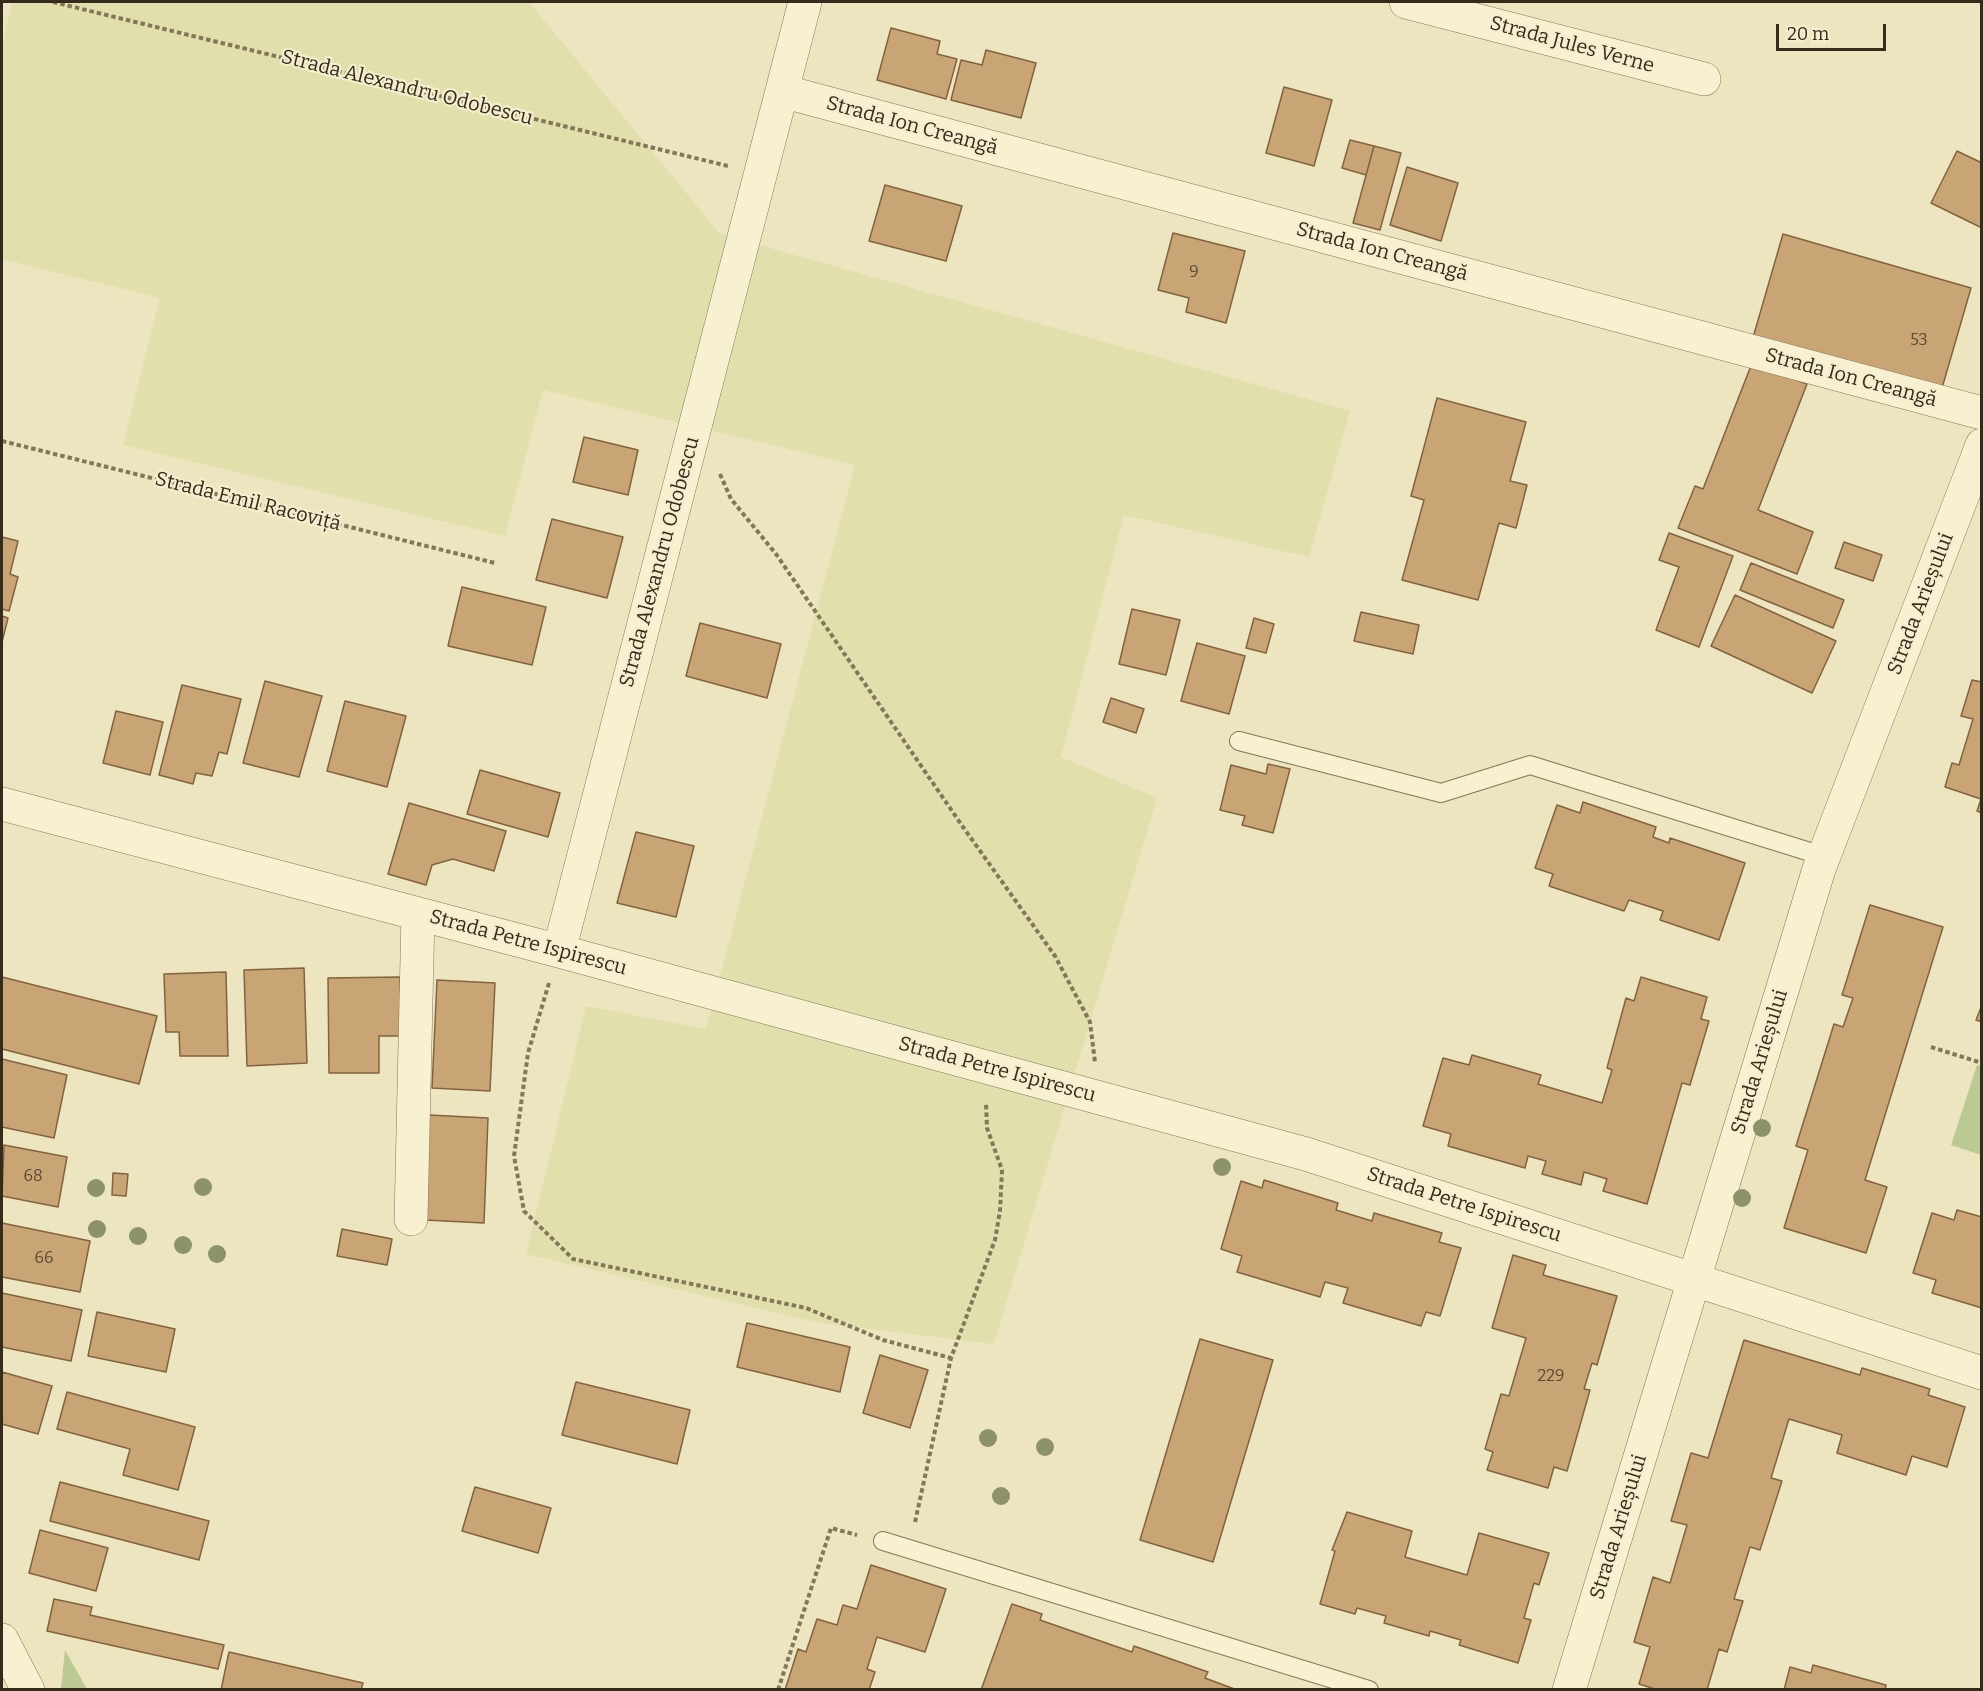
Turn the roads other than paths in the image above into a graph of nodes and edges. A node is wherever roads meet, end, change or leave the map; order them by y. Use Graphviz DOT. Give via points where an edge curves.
graph roads {
  1 [pos="805,2"];
  2 [pos="1406,2"];
  3 [pos="1704,79"];
  4 [pos="782,91"];
  5 [pos="1982,413"];
  6 [pos="1982,445"];
  7 [pos="1239,741"];
  8 [pos="2,804"];
  9 [pos="1823,856"];
  10 [pos="418,914"];
  11 [pos="559,951"];
  12 [pos="411,1219"];
  13 [pos="1693,1281"];
  14 [pos="1982,1373"];
  15 [pos="882,1541"];
  16 [pos="2,1640"];
  17 [pos="28,1689"];
  18 [pos="1369,1689"];
  19 [pos="1569,1689"];
  1 -- 4 [label="street, Strada Alexandru Odobescu"];
  2 -- 3 [label="street, Strada Jules Verne"];
  4 -- 5 [label="street, Strada Ion Creangă"];
  4 -- 11 [label="street, Strada Alexandru Odobescu"];
  6 -- 9 [label="street, Strada Arieșului"];
  7 -- 9 [label="lane" via="1441,793 1530,765"];
  8 -- 10 [label="street, Strada Petre Ispirescu"];
  9 -- 13 [label="street, Strada Arieșului"];
  10 -- 11 [label="street, Strada Petre Ispirescu"];
  10 -- 12 [label="street"];
  11 -- 13 [label="street, Strada Petre Ispirescu" via="1306,1154"];
  13 -- 14 [label="street, Strada Petre Ispirescu"];
  13 -- 19 [label="street, Strada Arieșului"];
  15 -- 18 [label="lane"];
  16 -- 17 [label="street"];
}
